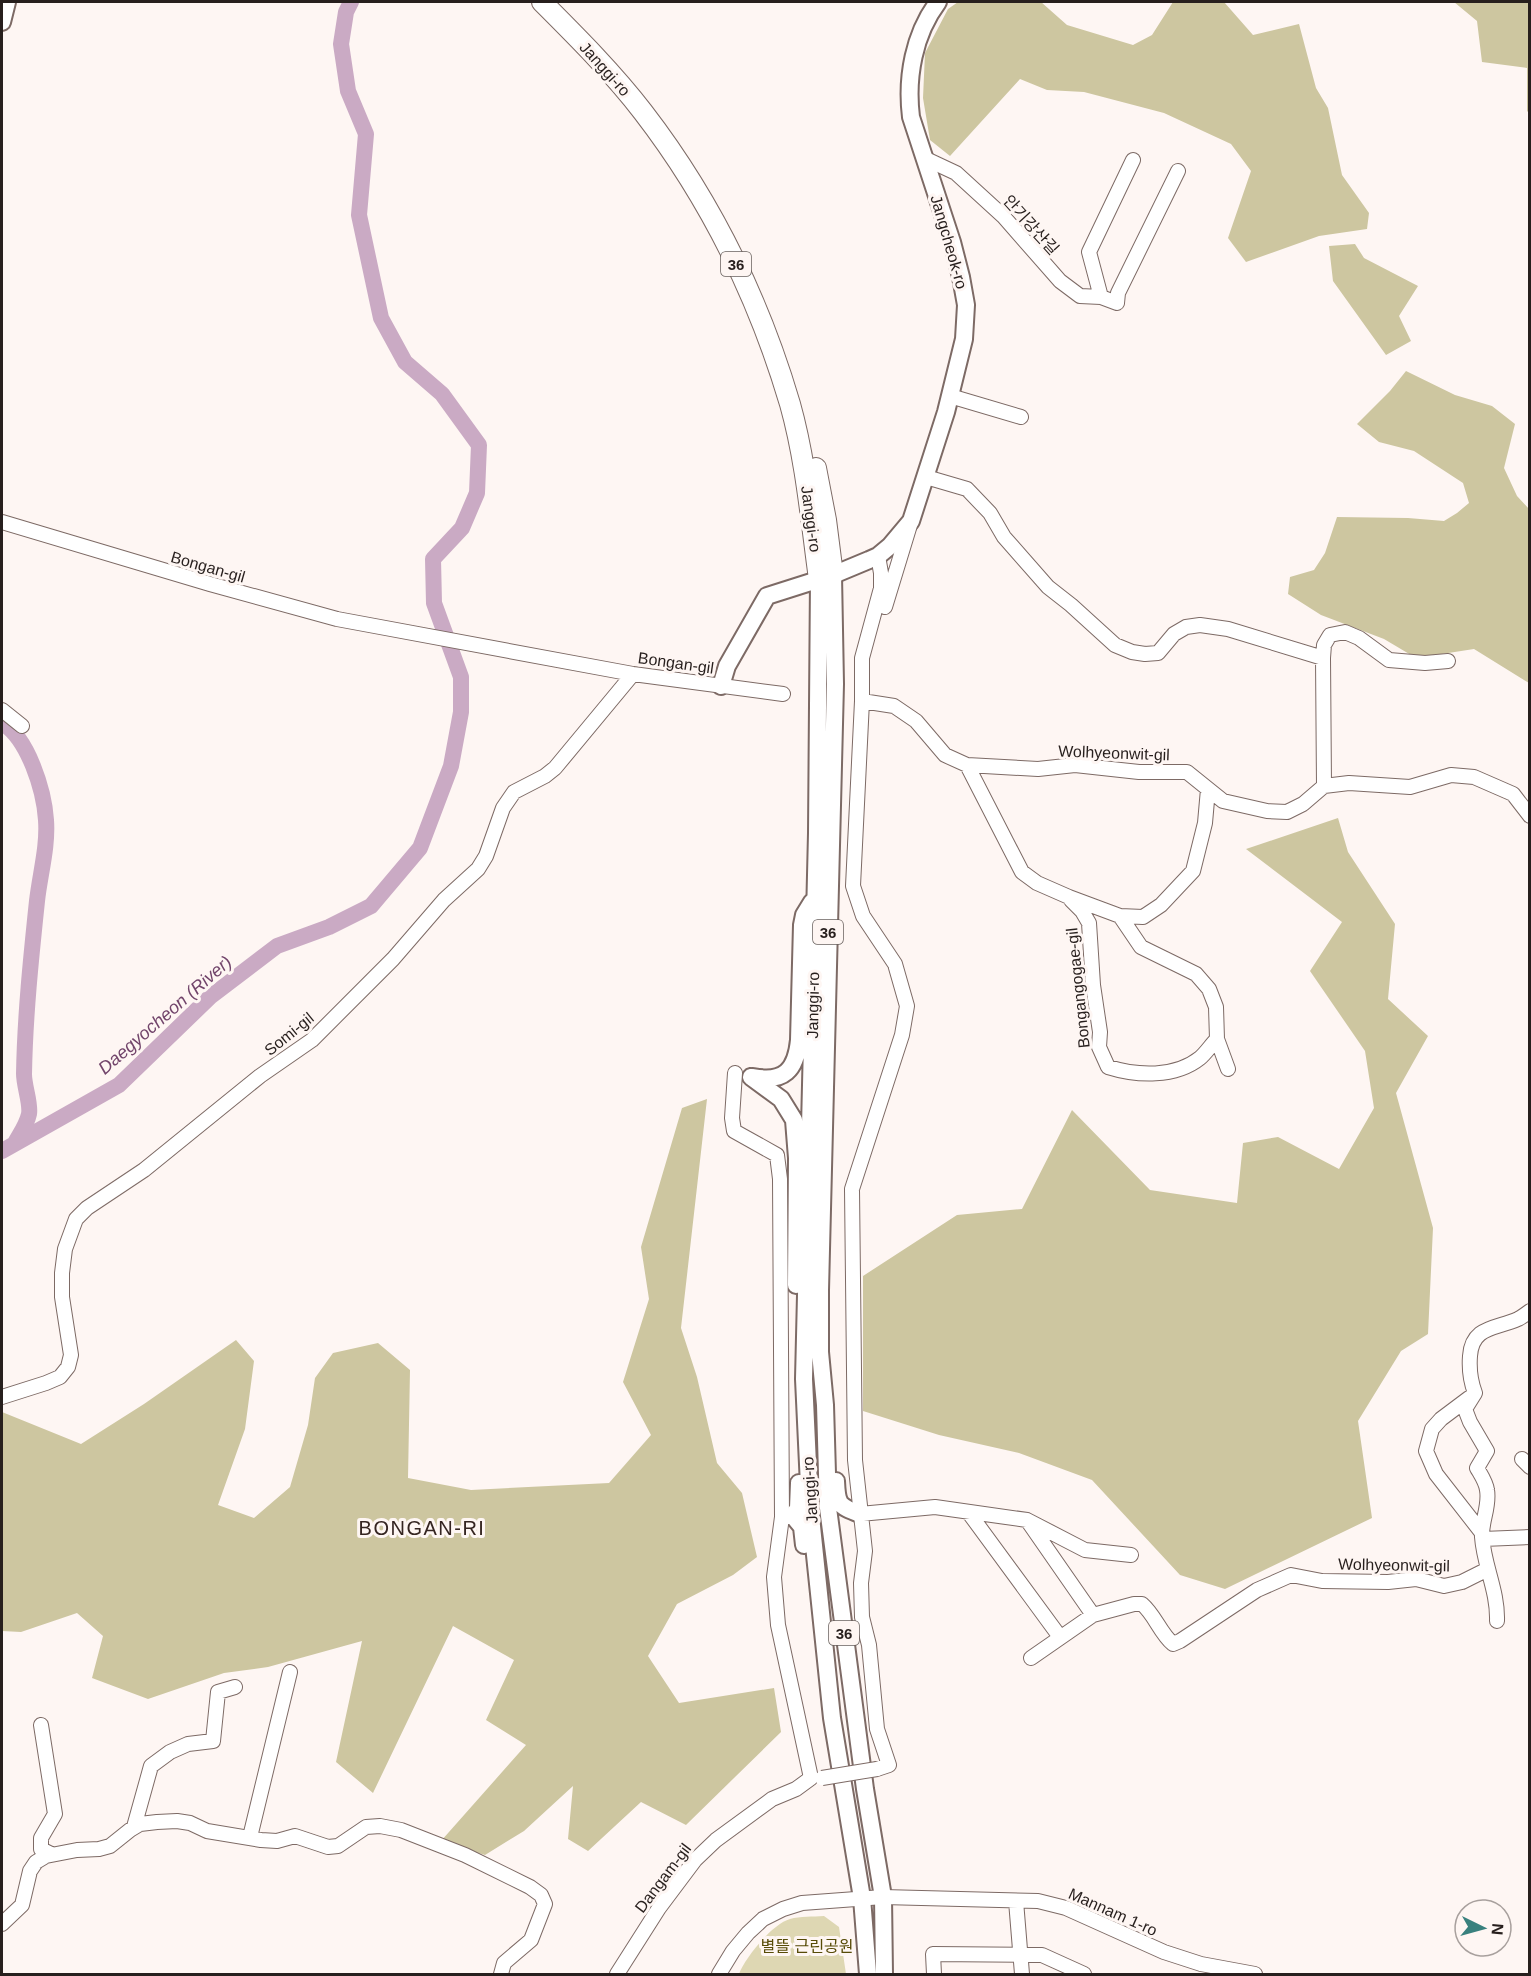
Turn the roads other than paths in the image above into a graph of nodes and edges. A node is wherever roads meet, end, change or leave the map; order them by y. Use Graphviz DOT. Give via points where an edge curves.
graph roads {
  1 [pos="8,2"];
  2 [pos="542,2"];
  3 [pos="560,2"];
  4 [pos="938,2"];
  5 [pos="2,22"];
  6 [pos="924,158"];
  7 [pos="1133,160"];
  8 [pos="1178,171"];
  9 [pos="1101,297"];
  10 [pos="950,396"];
  11 [pos="1021,417"];
  12 [pos="926,477"];
  13 [pos="911,521"];
  14 [pos="2,522"];
  15 [pos="878,556"];
  16 [pos="826,577"];
  17 [pos="862,658"];
  18 [pos="1323,658"];
  19 [pos="1448,661"];
  20 [pos="633,674"];
  21 [pos="721,686"];
  22 [pos="783,694"];
  23 [pos="862,701"];
  24 [pos="2,710"];
  25 [pos="22,726"];
  26 [pos="967,765"];
  27 [pos="1324,786"];
  28 [pos="1208,789"];
  29 [pos="1530,816"];
  30 [pos="815,896"];
  31 [pos="1068,897"];
  32 [pos="1120,916"];
  33 [pos="1216,1039"];
  34 [pos="1228,1069"];
  35 [pos="735,1073"];
  36 [pos="1530,1311"];
  37 [pos="806,1316"];
  38 [pos="804,1378"];
  39 [pos="1475,1393"];
  40 [pos="2,1397"];
  41 [pos="825,1405"];
  42 [pos="969,1513"];
  43 [pos="860,1514"];
  44 [pos="787,1517"];
  45 [pos="1027,1520"];
  46 [pos="1482,1536"];
  47 [pos="1530,1537"];
  48 [pos="1131,1555"];
  49 [pos="1488,1569"];
  50 [pos="837,1586"];
  51 [pos="1093,1615"];
  52 [pos="1497,1621"];
  53 [pos="1060,1637"];
  54 [pos="1030,1658"];
  55 [pos="290,1672"];
  56 [pos="236,1688"];
  57 [pos="832,1718"];
  58 [pos="41,1725"];
  59 [pos="817,1778"];
  60 [pos="134,1827"];
  61 [pos="250,1837"];
  62 [pos="51,1854"];
  63 [pos="882,1897"];
  64 [pos="862,1898"];
  65 [pos="1016,1901"];
  66 [pos="2,1924"];
  67 [pos="1021,1954"];
  68 [pos="1200,1969"];
  69 [pos="501,1974"];
  70 [pos="617,1974"];
  71 [pos="719,1974"];
  72 [pos="868,1974"];
  73 [pos="884,1974"];
  74 [pos="934,1974"];
  75 [pos="1022,1974"];
  76 [pos="1084,1974"];
  77 [pos="1255,1974"];
  1 -- 5 [label="main road"];
  2 -- 16 [label="highway, Janggi-ro / 36" via="642,112 710,211 742,275 790,404"];
  3 -- 16 [label="highway, Janggi-ro / 36" via="653,104 689,153 754,270 801,401 826,520"];
  4 -- 6 [label="main road, Jangcheok-ro" via="925,19 918,38 910,89 911,117"];
  6 -- 9 [label="street, 안기강산길" via="956,173 1003,216 1060,281 1080,296"];
  6 -- 10 [label="main road, Jangcheok-ro" via="952,242 966,305 964,339"];
  7 -- 9 [label="street" via="1089,252"];
  8 -- 9 [label="street, 안기강산길" via="1118,293 1117,303"];
  10 -- 11 [label="street"];
  10 -- 12 [label="main road, Jangcheok-ro"];
  12 -- 13 [label="main road, Jangcheok-ro"];
  12 -- 18 [label="street" via="967,489 1048,587 1114,645 1132,652 1158,653 1174,634 1200,625 1228,629"];
  13 -- 15 [label="main road"];
  13 -- 17 [label="street" via="885,606"];
  14 -- 20 [label="street, Bongan-gil" via="337,619"];
  15 -- 16 [label="main road"];
  15 -- 17 [label="street" via="881,588"];
  16 -- 21 [label="main road" via="767,596 727,666"];
  16 -- 30 [label="main road, Janggi-ro / 36"];
  16 -- 41 [label="main road, Janggi-ro / 36" via="835,684 820,1290"];
  17 -- 23 [label="street"];
  18 -- 19 [label="street" via="1330,635 1345,632 1389,660"];
  18 -- 27 [label="street"];
  20 -- 21 [label="street, Bongan-gil"];
  20 -- 40 [label="street, Somi-gil" via="555,768 514,792 478,869 312,1040 76,1219 65,1249 62,1273 71,1355 68,1367 60,1377"];
  21 -- 22 [label="street, Bongan-gil"];
  23 -- 26 [label="street, Wolhyeonwit-gil" via="894,706 916,721 945,754"];
  23 -- 43 [label="street" via="853,886 863,916 895,964 907,1006 902,1035 852,1189 855,1460"];
  24 -- 25 [label="street"];
  26 -- 28 [label="street, Wolhyeonwit-gil" via="1038,769 1075,765 1139,772 1188,772"];
  26 -- 31 [label="street, Bongangogae-gil" via="1022,872"];
  27 -- 28 [label="street, Wolhyeonwit-gil" via="1287,812 1223,801"];
  27 -- 29 [label="street" via="1349,783 1410,787 1451,775 1474,777 1514,794"];
  28 -- 32 [label="street" via="1205,823 1193,871 1161,905 1143,917"];
  30 -- 37 [label="main road, Janggi-ro / 36"];
  30 -- 37 [label="main road" via="802,925 799,1040 795,1058 779,1077 752,1077 781,1100 794,1120 796,1288"];
  31 -- 32 [label="street, Bongangogae-gil"];
  31 -- 33 [label="street, Bongangogae-gil" via="1089,922 1099,1047 1108,1067 1139,1073 1173,1072 1200,1058"];
  32 -- 33 [label="street" via="1140,947 1196,974 1209,989 1215,1007"];
  33 -- 34 [label="street"];
  35 -- 44 [label="street" via="734,1131 777,1155 780,1179"];
  36 -- 39 [label="street" via="1476,1336 1469,1367"];
  37 -- 38 [label="main road, Janggi-ro / 36"];
  38 -- 44 [label="main road" via="796,1404 800,1493 798,1508"];
  38 -- 57 [label="main road, Janggi-ro / 36" via="810,1507"];
  39 -- 46 [label="street" via="1465,1409 1487,1451 1477,1468 1487,1490"];
  39 -- 46 [label="street" via="1432,1429 1426,1451 1436,1474"];
  41 -- 43 [label="main road" via="835,1416 837,1499 842,1508"];
  41 -- 50 [label="main road, Janggi-ro / 36" via="828,1508"];
  42 -- 43 [label="street" via="935,1507"];
  42 -- 45 [label="street"];
  42 -- 53 [label="street"];
  43 -- 50 [label="main road" via="840,1525 844,1567"];
  43 -- 59 [label="street, bridge" via="865,1551 862,1617 869,1645 877,1729 889,1766"];
  44 -- 57 [label="main road" via="802,1527 822,1700"];
  44 -- 59 [label="street" via="774,1577 778,1625"];
  45 -- 48 [label="street" via="1084,1550"];
  45 -- 51 [label="street"];
  46 -- 47 [label="street"];
  46 -- 49 [label="street"];
  49 -- 51 [label="street, Wolhyeonwit-gil" via="1444,1586 1416,1580 1322,1581 1291,1575 1257,1590 1173,1644 1142,1604"];
  49 -- 52 [label="street" via="1498,1604"];
  50 -- 63 [label="main road, Janggi-ro / 36"];
  51 -- 53 [label="street"];
  53 -- 54 [label="street"];
  55 -- 61 [label="street"];
  56 -- 60 [label="street" via="218,1692 213,1741 188,1744 151,1766"];
  57 -- 64 [label="main road, Janggi-ro / 36"];
  58 -- 62 [label="street" via="55,1814 41,1838 41,1849"];
  59 -- 70 [label="street, Dangam-gil" via="772,1799 695,1860"];
  60 -- 61 [label="street" via="177,1821 207,1831"];
  60 -- 62 [label="street" via="110,1846"];
  61 -- 69 [label="street" via="278,1840 295,1836 328,1847 338,1846 366,1827 380,1826 439,1844 530,1887 545,1904 531,1940 504,1963"];
  62 -- 66 [label="street" via="36,1862 22,1905"];
  63 -- 64 [label="street, Mannam 1-ro"];
  63 -- 65 [label="street, Mannam 1-ro"];
  63 -- 73 [label="main road, Janggi-ro / 36"];
  64 -- 71 [label="street, Mannam 1-ro" via="802,1903 763,1919 733,1951"];
  64 -- 72 [label="main road, Janggi-ro / 36"];
  65 -- 67 [label="street"];
  65 -- 68 [label="street, Mannam 1-ro" via="1038,1900 1066,1908"];
  67 -- 74 [label="street" via="933,1954"];
  67 -- 75 [label="street"];
  67 -- 76 [label="street" via="1051,1958"];
  68 -- 77 [label="street, Mannam 1-ro"];
}
